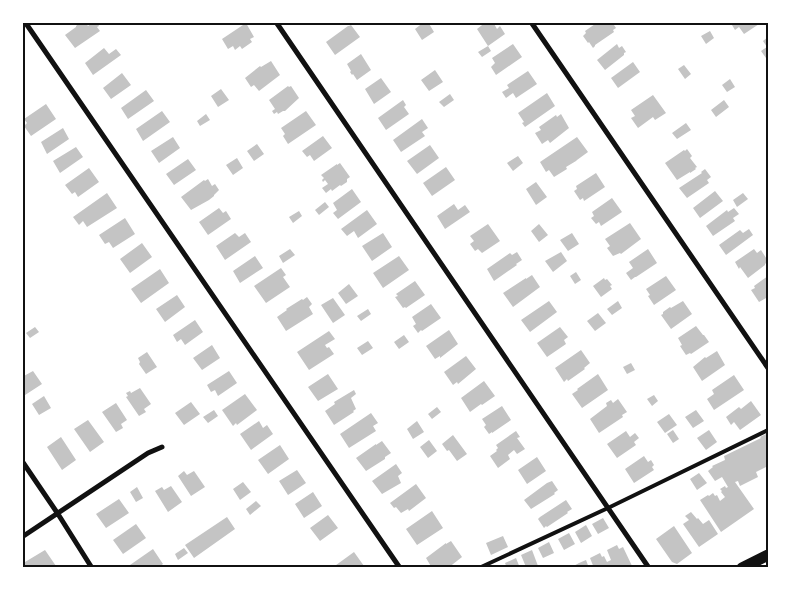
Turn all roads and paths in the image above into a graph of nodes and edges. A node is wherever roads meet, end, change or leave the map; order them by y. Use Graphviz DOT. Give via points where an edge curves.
graph roads {
  1 [pos="24,22"];
  2 [pos="276,22"];
  3 [pos="531,22"];
  4 [pos="768,368"];
  5 [pos="768,430"];
  6 [pos="162,447"];
  7 [pos="22,461"];
  8 [pos="608,508"];
  9 [pos="58,514"];
  10 [pos="22,537"];
  11 [pos="768,555"];
  12 [pos="92,568"];
  13 [pos="400,568"];
  14 [pos="479,568"];
  15 [pos="649,568"];
  16 [pos="742,568"];
  1 -- 13 [label="street"];
  2 -- 8 [label="street"];
  3 -- 4 [label="street"];
  5 -- 8 [label="lane"];
  6 -- 9 [label="street" via="148,453"];
  7 -- 9 [label="street"];
  8 -- 14 [label="lane"];
  8 -- 15 [label="street"];
  9 -- 10 [label="street"];
  9 -- 12 [label="street"];
  11 -- 16 [label="main road"];
}
